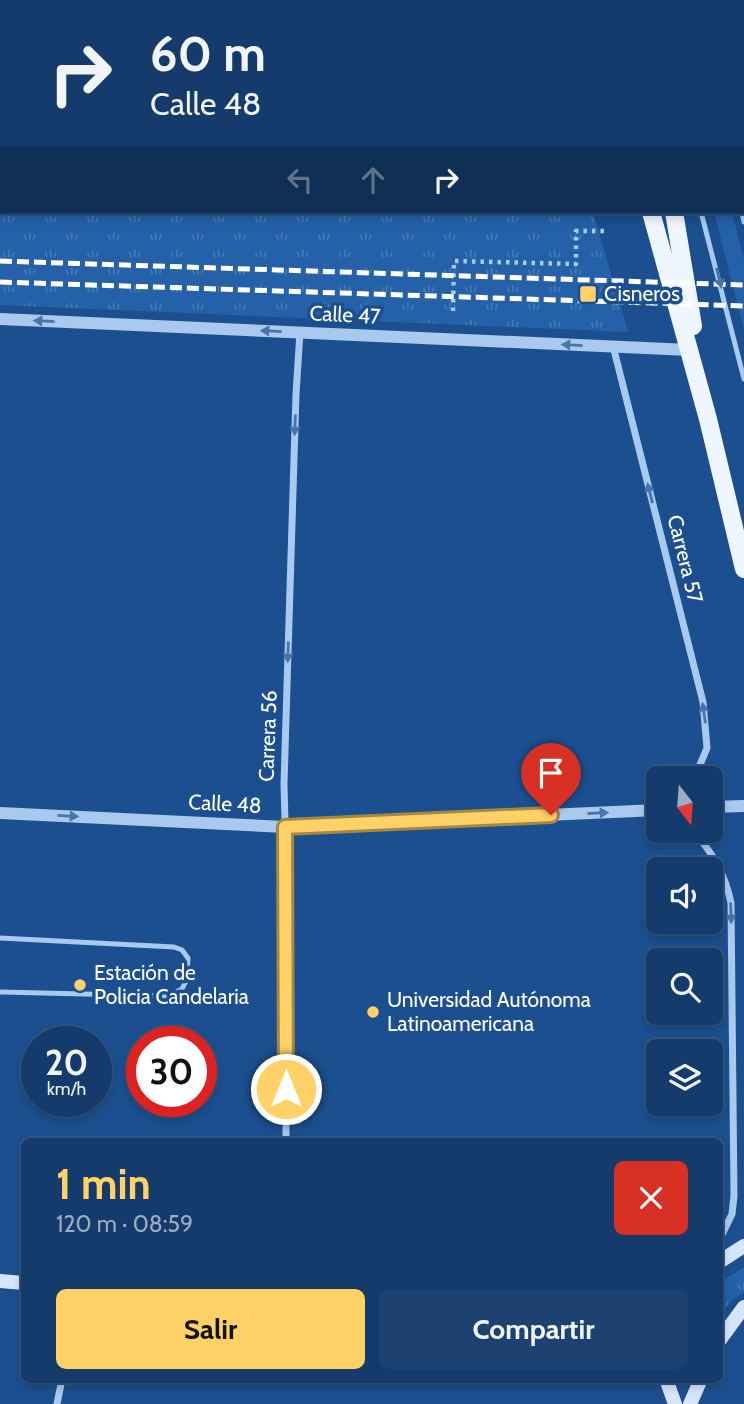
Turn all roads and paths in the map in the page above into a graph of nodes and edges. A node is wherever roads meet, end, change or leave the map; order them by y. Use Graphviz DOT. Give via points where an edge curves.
graph roads {
  1 [pos="652,214"];
  2 [pos="674,214"];
  3 [pos="702,214"];
  4 [pos="608,231"];
  5 [pos="453,311"];
  6 [pos="0,319"];
  7 [pos="300,332"];
  8 [pos="612,346"];
  9 [pos="689,349"];
  10 [pos="744,379"];
  11 [pos="708,419"];
  12 [pos="744,569"];
  13 [pos="699,766"];
  14 [pos="744,806"];
  15 [pos="723,807"];
  16 [pos="646,811"];
  17 [pos="0,813"];
  18 [pos="285,827"];
  19 [pos="704,844"];
  20 [pos="0,938"];
  21 [pos="0,992"];
  22 [pos="286,1138"];
  23 [pos="723,1233"];
  24 [pos="744,1246"];
  25 [pos="723,1259"];
  26 [pos="0,1281"];
  27 [pos="21,1283"];
  28 [pos="744,1307"];
  29 [pos="723,1336"];
  30 [pos="61,1383"];
  31 [pos="667,1383"];
  32 [pos="699,1383"];
  33 [pos="57,1404"];
  34 [pos="675,1404"];
  35 [pos="690,1404"];
  1 -- 9 [label="main road"];
  2 -- 11 [label="main road"];
  3 -- 10 [label="lane, one-way"];
  4 -- 5 [label="path" via="576,231 576,264 454,261"];
  7 -- 6 [label="street, Calle 47, one-way"];
  8 -- 7 [label="street, Calle 47, one-way"];
  7 -- 18 [label="street, Carrera 56, one-way"];
  8 -- 9 [label="street, Calle 47"];
  13 -- 8 [label="street, Carrera 57, one-way" via="706,748 703,702"];
  9 -- 11 [label="main road"];
  11 -- 12 [label="main road"];
  14 -- 15 [label="street"];
  18 -- 16 [label="street, Calle 48, one-way"];
  17 -- 18 [label="street, Calle 48, one-way"];
  18 -- 22 [label="street, Carrera 56"];
  19 -- 23 [label="street, one-way" via="726,879 731,903 734,1196"];
  20 -- 21 [label="lane" via="174,947 188,958 182,989 169,996"];
  24 -- 25 [label="main road"];
  26 -- 27 [label="main road"];
  28 -- 29 [label="main road"];
  30 -- 33 [label="street"];
  31 -- 34 [label="main road"];
  32 -- 35 [label="main road"];
}
